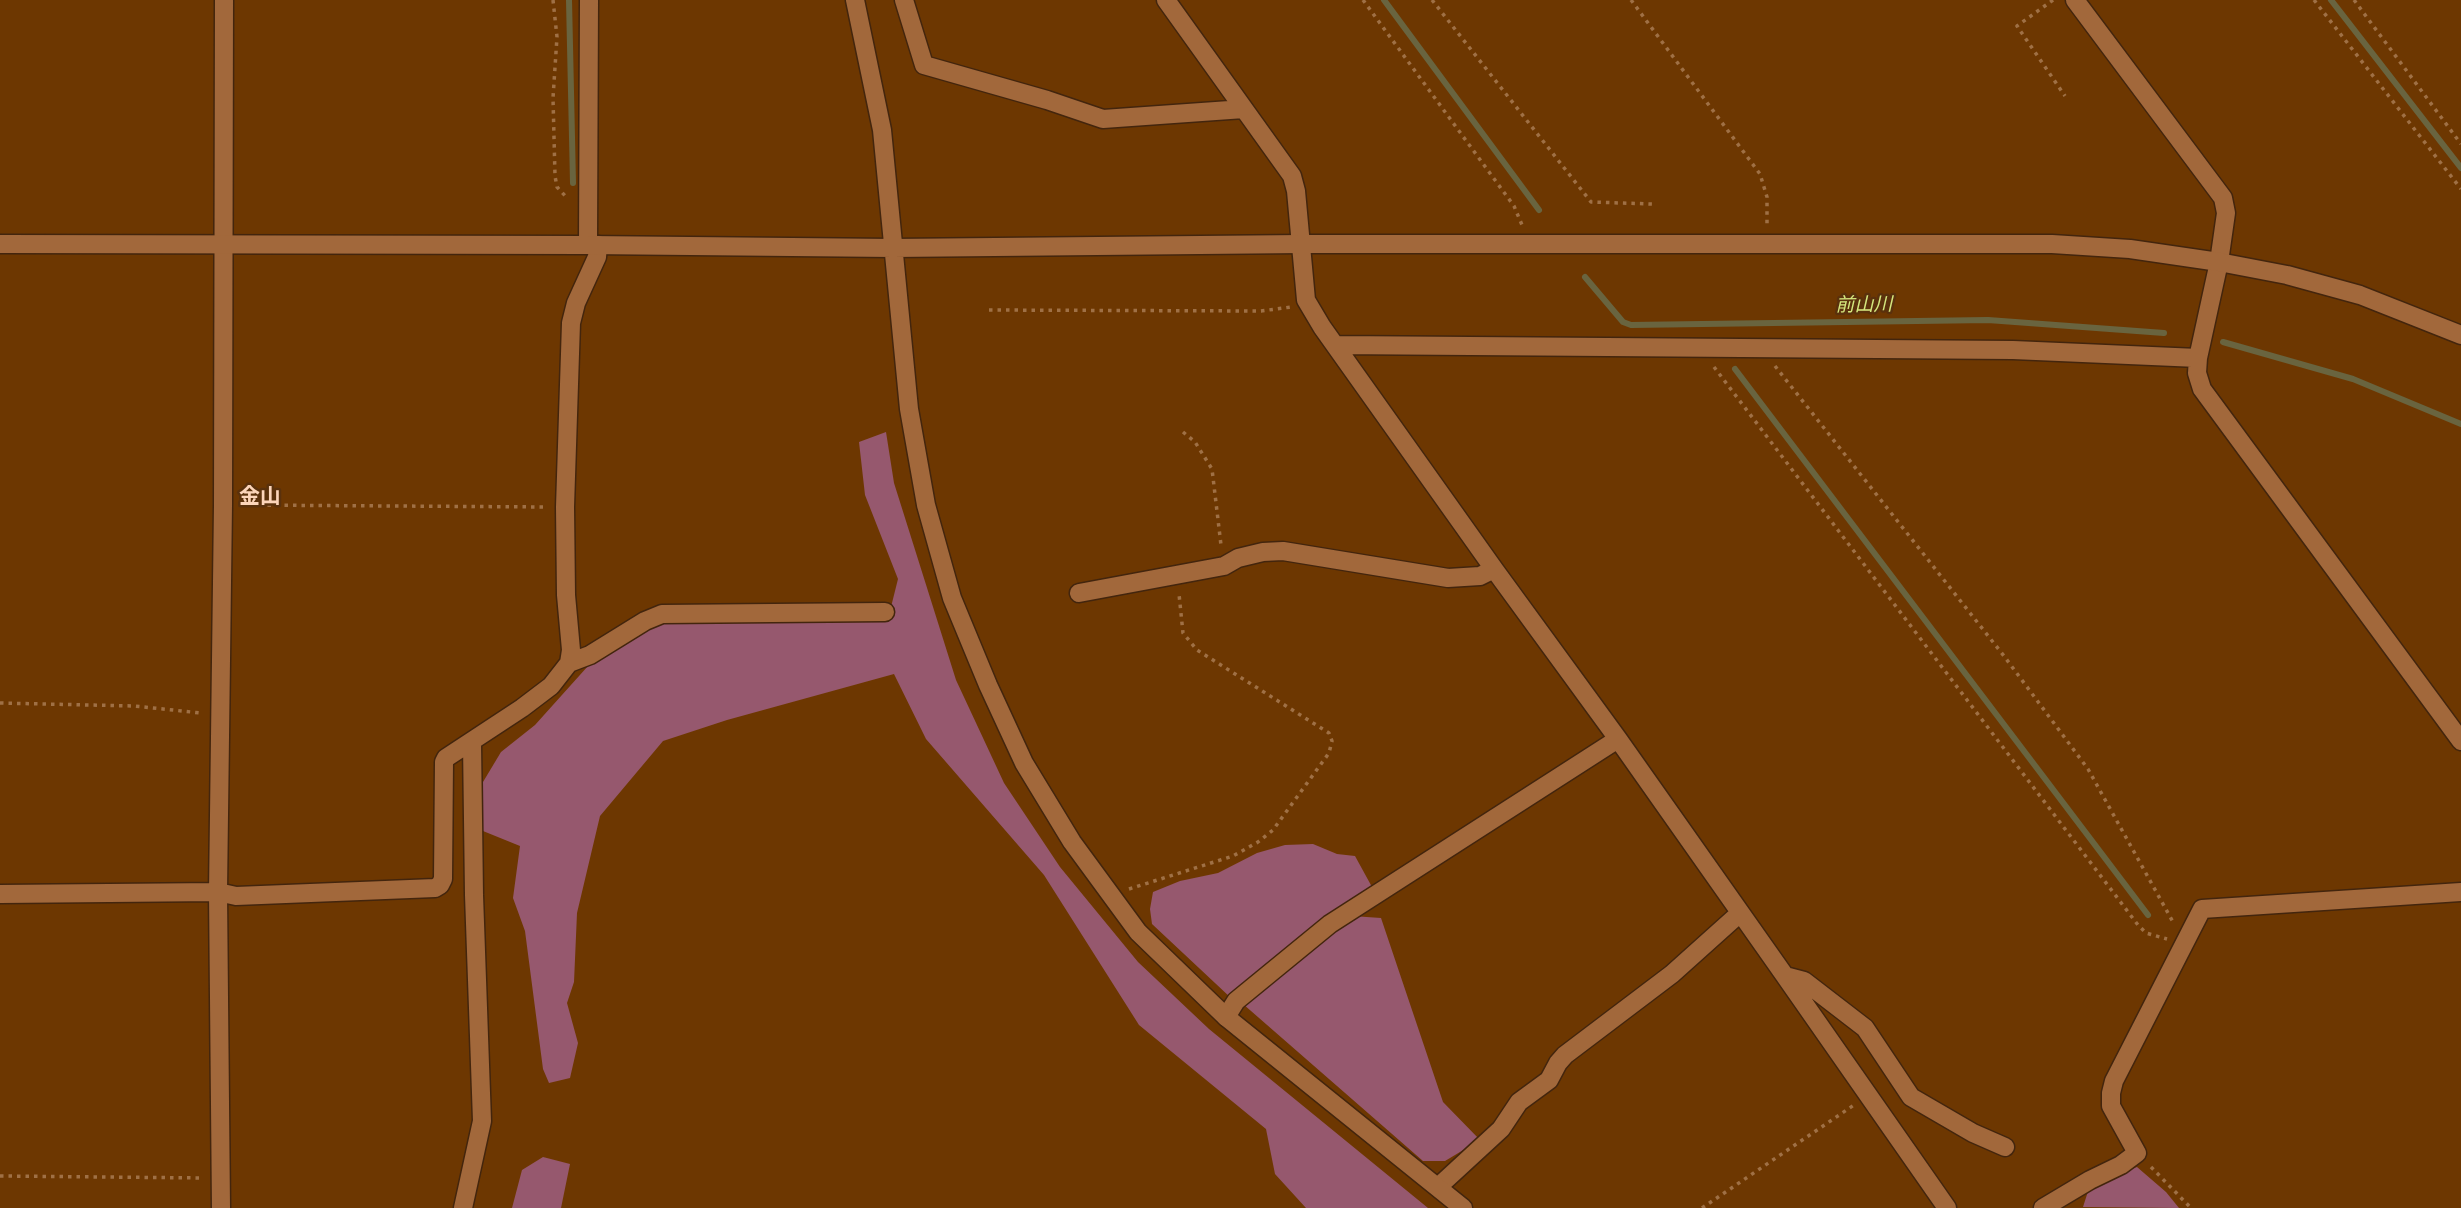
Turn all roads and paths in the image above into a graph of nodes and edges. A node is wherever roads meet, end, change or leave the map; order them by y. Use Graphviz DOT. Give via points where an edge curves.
graph roads {
  1 [pos="223,0"];
  2 [pos="553,0"];
  3 [pos="589,0"];
  4 [pos="855,0"];
  5 [pos="904,0"];
  6 [pos="1166,0"];
  7 [pos="1363,0"];
  8 [pos="1432,0"];
  9 [pos="1631,0"];
  10 [pos="2053,0"];
  11 [pos="2076,0"];
  12 [pos="2314,0"];
  13 [pos="2354,0"];
  14 [pos="2065,96"];
  15 [pos="1244,109"];
  16 [pos="2461,144"];
  17 [pos="2461,189"];
  18 [pos="1652,204"];
  19 [pos="588,216"];
  20 [pos="0,244"];
  21 [pos="1301,244"];
  22 [pos="1523,244"];
  23 [pos="1767,244"];
  24 [pos="223,245"];
  25 [pos="593,245"];
  26 [pos="893,248"];
  27 [pos="2219,262"];
  28 [pos="1306,300"];
  29 [pos="989,310"];
  30 [pos="2461,335"];
  31 [pos="1335,345"];
  32 [pos="1702,347"];
  33 [pos="1764,347"];
  34 [pos="2197,358"];
  35 [pos="1183,432"];
  36 [pos="223,505"];
  37 [pos="565,507"];
  38 [pos="1228,563"];
  39 [pos="1494,569"];
  40 [pos="1177,575"];
  41 [pos="1079,593"];
  42 [pos="885,612"];
  43 [pos="569,663"];
  44 [pos="0,703"];
  45 [pos="220,715"];
  46 [pos="1618,739"];
  47 [pos="2461,741"];
  48 [pos="472,743"];
  49 [pos="218,892"];
  50 [pos="2461,892"];
  51 [pos="0,894"];
  52 [pos="1113,899"];
  53 [pos="1740,913"];
  54 [pos="2183,943"];
  55 [pos="1785,976"];
  56 [pos="1226,1017"];
  57 [pos="1867,1094"];
  58 [pos="2004,1147"];
  59 [pos="2137,1153"];
  60 [pos="0,1176"];
  61 [pos="220,1178"];
  62 [pos="1438,1187"];
  63 [pos="220,1208"];
  64 [pos="463,1208"];
  65 [pos="1463,1208"];
  66 [pos="1702,1208"];
  67 [pos="1947,1208"];
  68 [pos="2043,1208"];
  69 [pos="2191,1208"];
  1 -- 24 [label="street"];
  2 -- 19 [label="path" via="557,37 555,176 558,187"];
  3 -- 19 [label="street"];
  4 -- 26 [label="street" via="883,130"];
  5 -- 15 [label="street" via="924,65 1104,120"];
  6 -- 15 [label="street"];
  7 -- 22 [label="path" via="1514,206"];
  8 -- 18 [label="path" via="1591,202"];
  9 -- 23 [label="path" via="1760,174 1767,197"];
  10 -- 14 [label="path" via="2017,26"];
  11 -- 27 [label="street" via="2223,198 2226,212"];
  12 -- 17 [label="path"];
  13 -- 16 [label="path"];
  15 -- 21 [label="street" via="1292,176"];
  19 -- 25 [label="street"];
  20 -- 24 [label="street"];
  21 -- 22 [label="street"];
  21 -- 26 [label="street"];
  21 -- 28 [label="street"];
  22 -- 23 [label="street"];
  23 -- 27 [label="street" via="2052,244"];
  24 -- 25 [label="street"];
  24 -- 36 [label="street"];
  25 -- 26 [label="street"];
  25 -- 37 [label="street" via="597,257 570,323"];
  26 -- 52 [label="street" via="911,423 926,505 952,598 1024,763"];
  27 -- 30 [label="street" via="2360,296"];
  27 -- 34 [label="street"];
  28 -- 29 [label="path" via="1289,308 1261,311"];
  28 -- 31 [label="street"];
  31 -- 32 [label="street"];
  31 -- 39 [label="street"];
  32 -- 33 [label="street"];
  32 -- 54 [label="path" via="2138,925 2146,933"];
  33 -- 34 [label="street"];
  33 -- 54 [label="path" via="2088,769"];
  34 -- 47 [label="street" via="2202,389"];
  35 -- 38 [label="path" via="1212,469 1222,552"];
  36 -- 37 [label="path"];
  36 -- 45 [label="street"];
  37 -- 43 [label="street"];
  38 -- 39 [label="street" via="1283,551 1448,578 1480,576"];
  38 -- 40 [label="street"];
  39 -- 46 [label="street"];
  40 -- 41 [label="street"];
  40 -- 52 [label="path" via="1183,633 1197,650 1329,733 1332,741 1329,753 1273,830 1258,842 1233,856 1130,889"];
  42 -- 43 [label="street" via="662,614"];
  43 -- 48 [label="street" via="551,685"];
  44 -- 45 [label="path" via="134,706"];
  45 -- 49 [label="street"];
  46 -- 53 [label="street"];
  46 -- 56 [label="street" via="1329,924 1236,1000"];
  48 -- 49 [label="street" via="451,753 444,762 440,885 425,890 236,896"];
  48 -- 64 [label="street" via="482,1121"];
  49 -- 51 [label="street"];
  49 -- 61 [label="street"];
  50 -- 54 [label="street" via="2207,908 2198,914"];
  52 -- 56 [label="street" via="1138,932"];
  53 -- 55 [label="street"];
  53 -- 62 [label="street" via="1672,974 1565,1055 1549,1080 1519,1102 1501,1129"];
  54 -- 59 [label="street" via="2111,1093 2111,1106"];
  55 -- 57 [label="street"];
  55 -- 58 [label="street" via="1804,981 1864,1028 1911,1097"];
  56 -- 62 [label="street"];
  57 -- 66 [label="path"];
  57 -- 67 [label="street"];
  59 -- 68 [label="street"];
  59 -- 69 [label="path"];
  60 -- 61 [label="path"];
  61 -- 63 [label="street"];
  62 -- 65 [label="street"];
}
